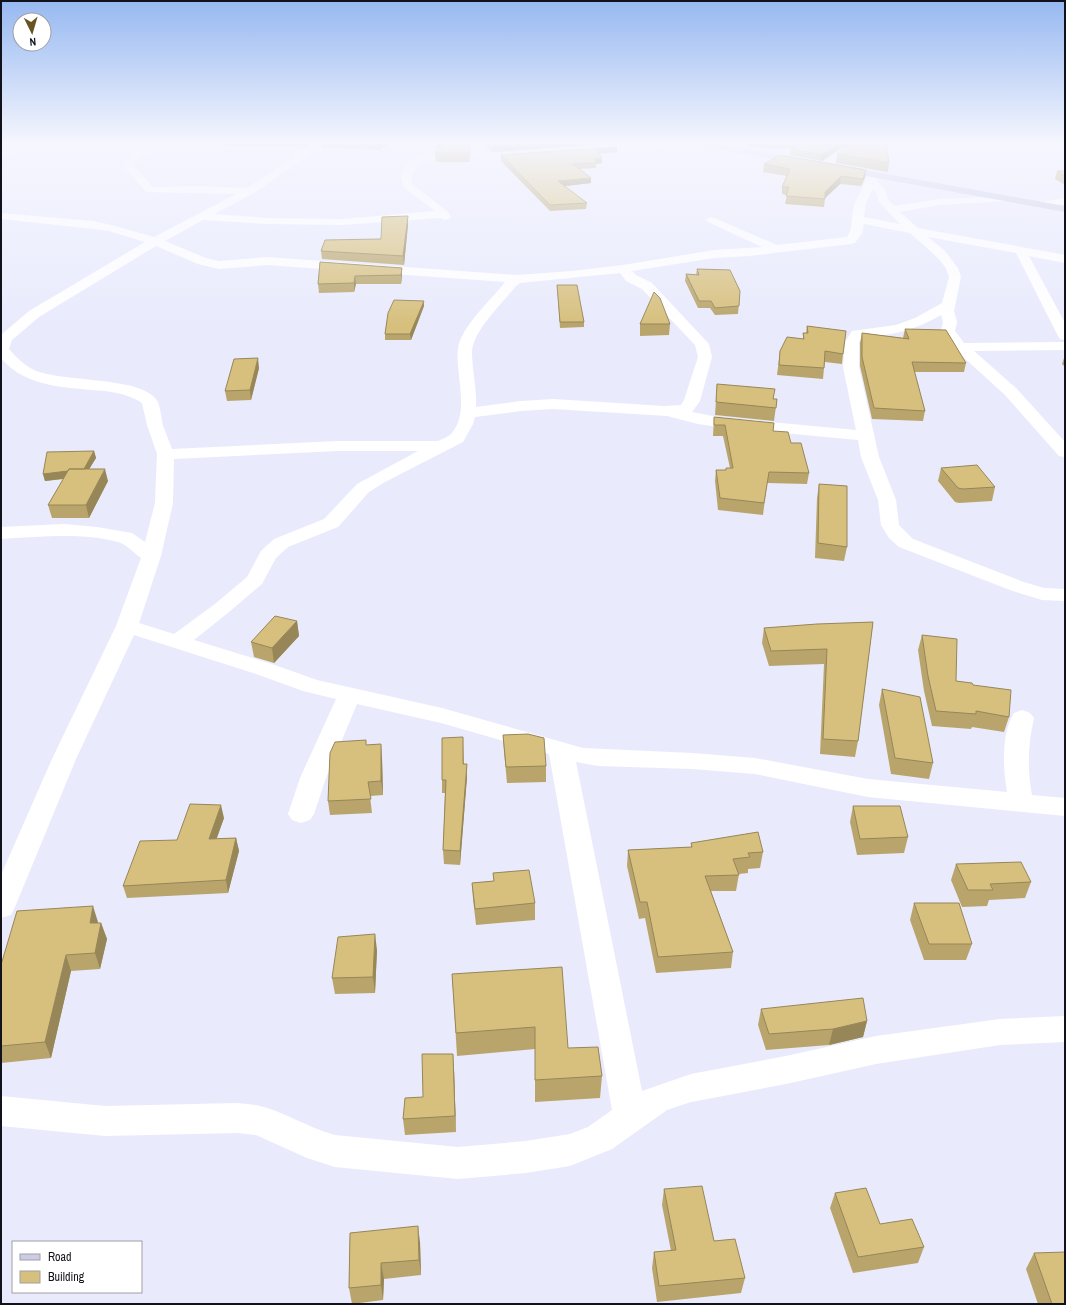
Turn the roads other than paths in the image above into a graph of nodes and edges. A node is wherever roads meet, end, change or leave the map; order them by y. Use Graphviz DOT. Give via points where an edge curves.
graph roads {
  1 [pos="230,202"];
  2 [pos="430,202"];
  3 [pos="862,202"];
  4 [pos="885,202"];
  5 [pos="941,202"];
  6 [pos="1024,202"];
  7 [pos="1059,202"];
  8 [pos="1040,205"];
  9 [pos="1065,209"];
  10 [pos="892,210"];
  11 [pos="1,216"];
  12 [pos="203,216"];
  13 [pos="712,220"];
  14 [pos="859,220"];
  15 [pos="913,230"];
  16 [pos="155,241"];
  17 [pos="775,248"];
  18 [pos="1020,250"];
  19 [pos="1065,259"];
  20 [pos="623,269"];
  21 [pos="517,279"];
  22 [pos="948,305"];
  23 [pos="1065,336"];
  24 [pos="1065,346"];
  25 [pos="960,347"];
  26 [pos="1,350"];
  27 [pos="666,411"];
  28 [pos="468,413"];
  29 [pos="865,436"];
  30 [pos="442,446"];
  31 [pos="1065,452"];
  32 [pos="166,454"];
  33 [pos="1,533"];
  34 [pos="151,556"];
  35 [pos="1065,595"];
  36 [pos="127,626"];
  37 [pos="177,642"];
  38 [pos="349,696"];
  39 [pos="1022,718"];
  40 [pos="560,749"];
  41 [pos="1021,802"];
  42 [pos="1065,807"];
  43 [pos="302,814"];
  44 [pos="1,907"];
  45 [pos="1065,1029"];
  46 [pos="1,1111"];
  47 [pos="630,1116"];
  1 -- 12 [label="street"];
  2 -- 12 [label="street" via="445,216 324,222 268,222"];
  3 -- 14 [label="street" via="858,212"];
  4 -- 10 [label="street"];
  5 -- 10 [label="street"];
  6 -- 8 [label="street"];
  7 -- 8 [label="street"];
  8 -- 9 [label="street"];
  10 -- 15 [label="street"];
  11 -- 16 [label="street" via="94,225"];
  12 -- 16 [label="street"];
  13 -- 17 [label="street"];
  14 -- 15 [label="street"];
  14 -- 17 [label="street" via="857,231 851,240"];
  15 -- 18 [label="street"];
  15 -- 22 [label="street" via="941,254 952,268 955,277"];
  16 -- 21 [label="street" via="202,261 219,265 267,261"];
  16 -- 26 [label="street" via="34,314 6,338"];
  17 -- 20 [label="street" via="694,257"];
  18 -- 19 [label="street"];
  18 -- 23 [label="street"];
  20 -- 21 [label="street"];
  20 -- 27 [label="street" via="631,278 648,286 702,344 705,357 692,401 686,409"];
  21 -- 28 [label="street" via="482,317 468,338 465,351 469,390"];
  22 -- 25 [label="street" via="948,331"];
  22 -- 29 [label="street" via="899,329 862,333 854,337 851,367"];
  24 -- 25 [label="street"];
  25 -- 31 [label="street" via="1011,392"];
  26 -- 32 [label="street" via="8,361 16,367 48,379 135,392 149,401"];
  27 -- 28 [label="street" via="553,404"];
  27 -- 29 [label="street" via="718,422"];
  28 -- 30 [label="street" via="457,438"];
  29 -- 35 [label="street" via="886,500 890,525 906,543 1017,586 1042,594"];
  30 -- 32 [label="street" via="338,446"];
  30 -- 37 [label="street" via="363,488 331,523 281,543 268,555 255,580"];
  32 -- 34 [label="street" via="164,503"];
  33 -- 34 [label="street" via="64,530 97,533 125,538"];
  34 -- 36 [label="street"];
  36 -- 37 [label="street"];
  36 -- 44 [label="street" via="64,759"];
  37 -- 38 [label="street"];
  38 -- 40 [label="street" via="400,705"];
  38 -- 43 [label="street" via="313,778"];
  39 -- 41 [label="street" via="1016,748"];
  40 -- 41 [label="street" via="598,758 755,766 868,788"];
  40 -- 47 [label="street"];
  41 -- 42 [label="street"];
  45 -- 47 [label="street" via="1000,1032 876,1050 691,1088 657,1099"];
  46 -- 47 [label="street" via="105,1121 256,1120 319,1147 458,1163 570,1150 600,1138"];
}
